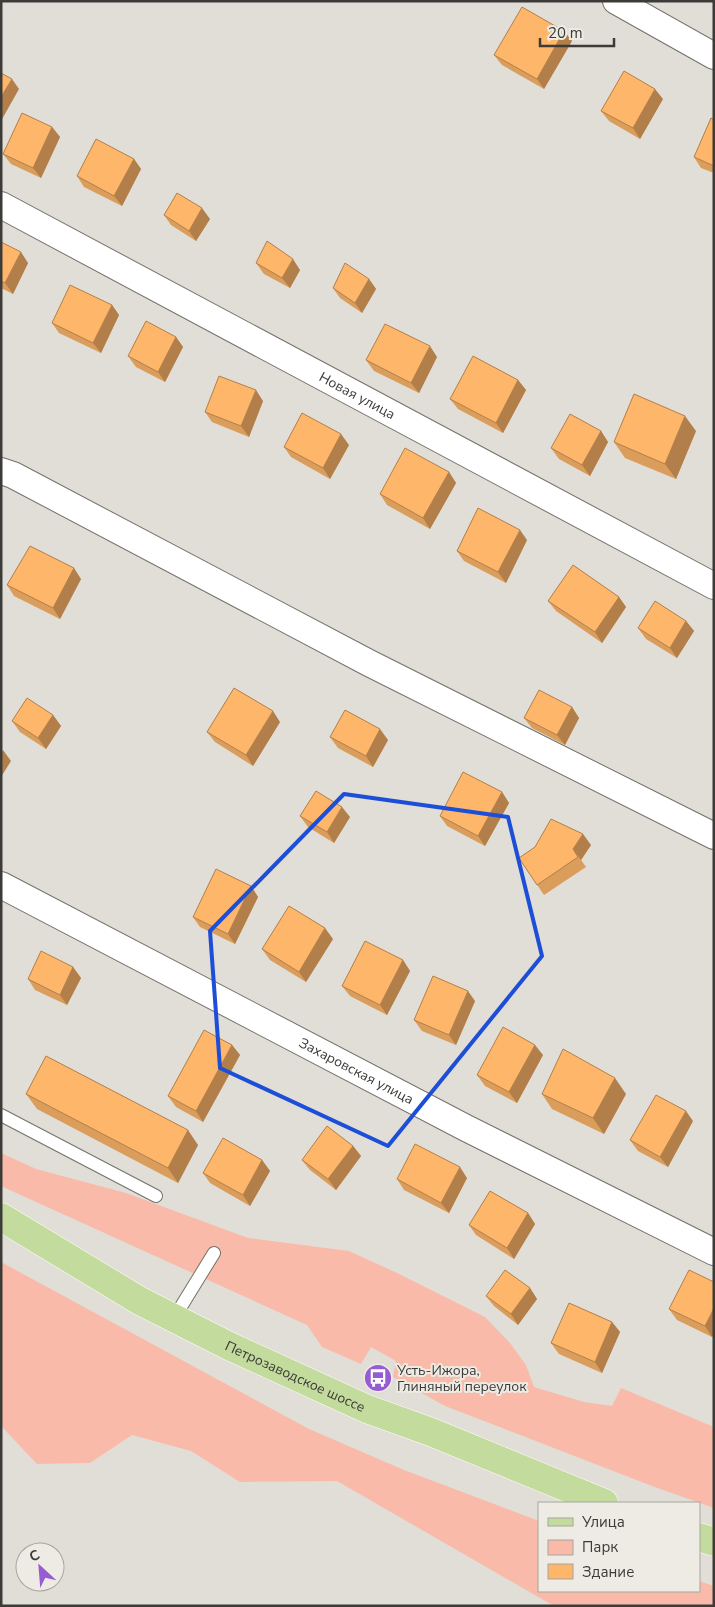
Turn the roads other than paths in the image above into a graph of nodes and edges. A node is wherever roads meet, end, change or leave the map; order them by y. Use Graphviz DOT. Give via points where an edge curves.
graph roads {
  1 [pos="616,1"];
  2 [pos="714,56"];
  3 [pos="1,205"];
  4 [pos="1,471"];
  5 [pos="714,586"];
  6 [pos="714,836"];
  7 [pos="1,885"];
  8 [pos="1,1115"];
  9 [pos="156,1196"];
  10 [pos="1,1217"];
  11 [pos="714,1252"];
  12 [pos="214,1253"];
  13 [pos="174,1318"];
  14 [pos="602,1502"];
  15 [pos="700,1537"];
  16 [pos="714,1542"];
  1 -- 2 [label="street"];
  3 -- 5 [label="street, Новая улица"];
  4 -- 6 [label="street" via="368,663"];
  7 -- 11 [label="street, Захаровская улица" via="457,1123"];
  8 -- 9 [label="lane"];
  10 -- 13 [label="main road, Петрозаводское шоссе"];
  12 -- 13 [label="lane"];
  13 -- 14 [label="main road, Петрозаводское шоссе" via="358,1406 431,1432"];
  15 -- 16 [label="main road"];
}
